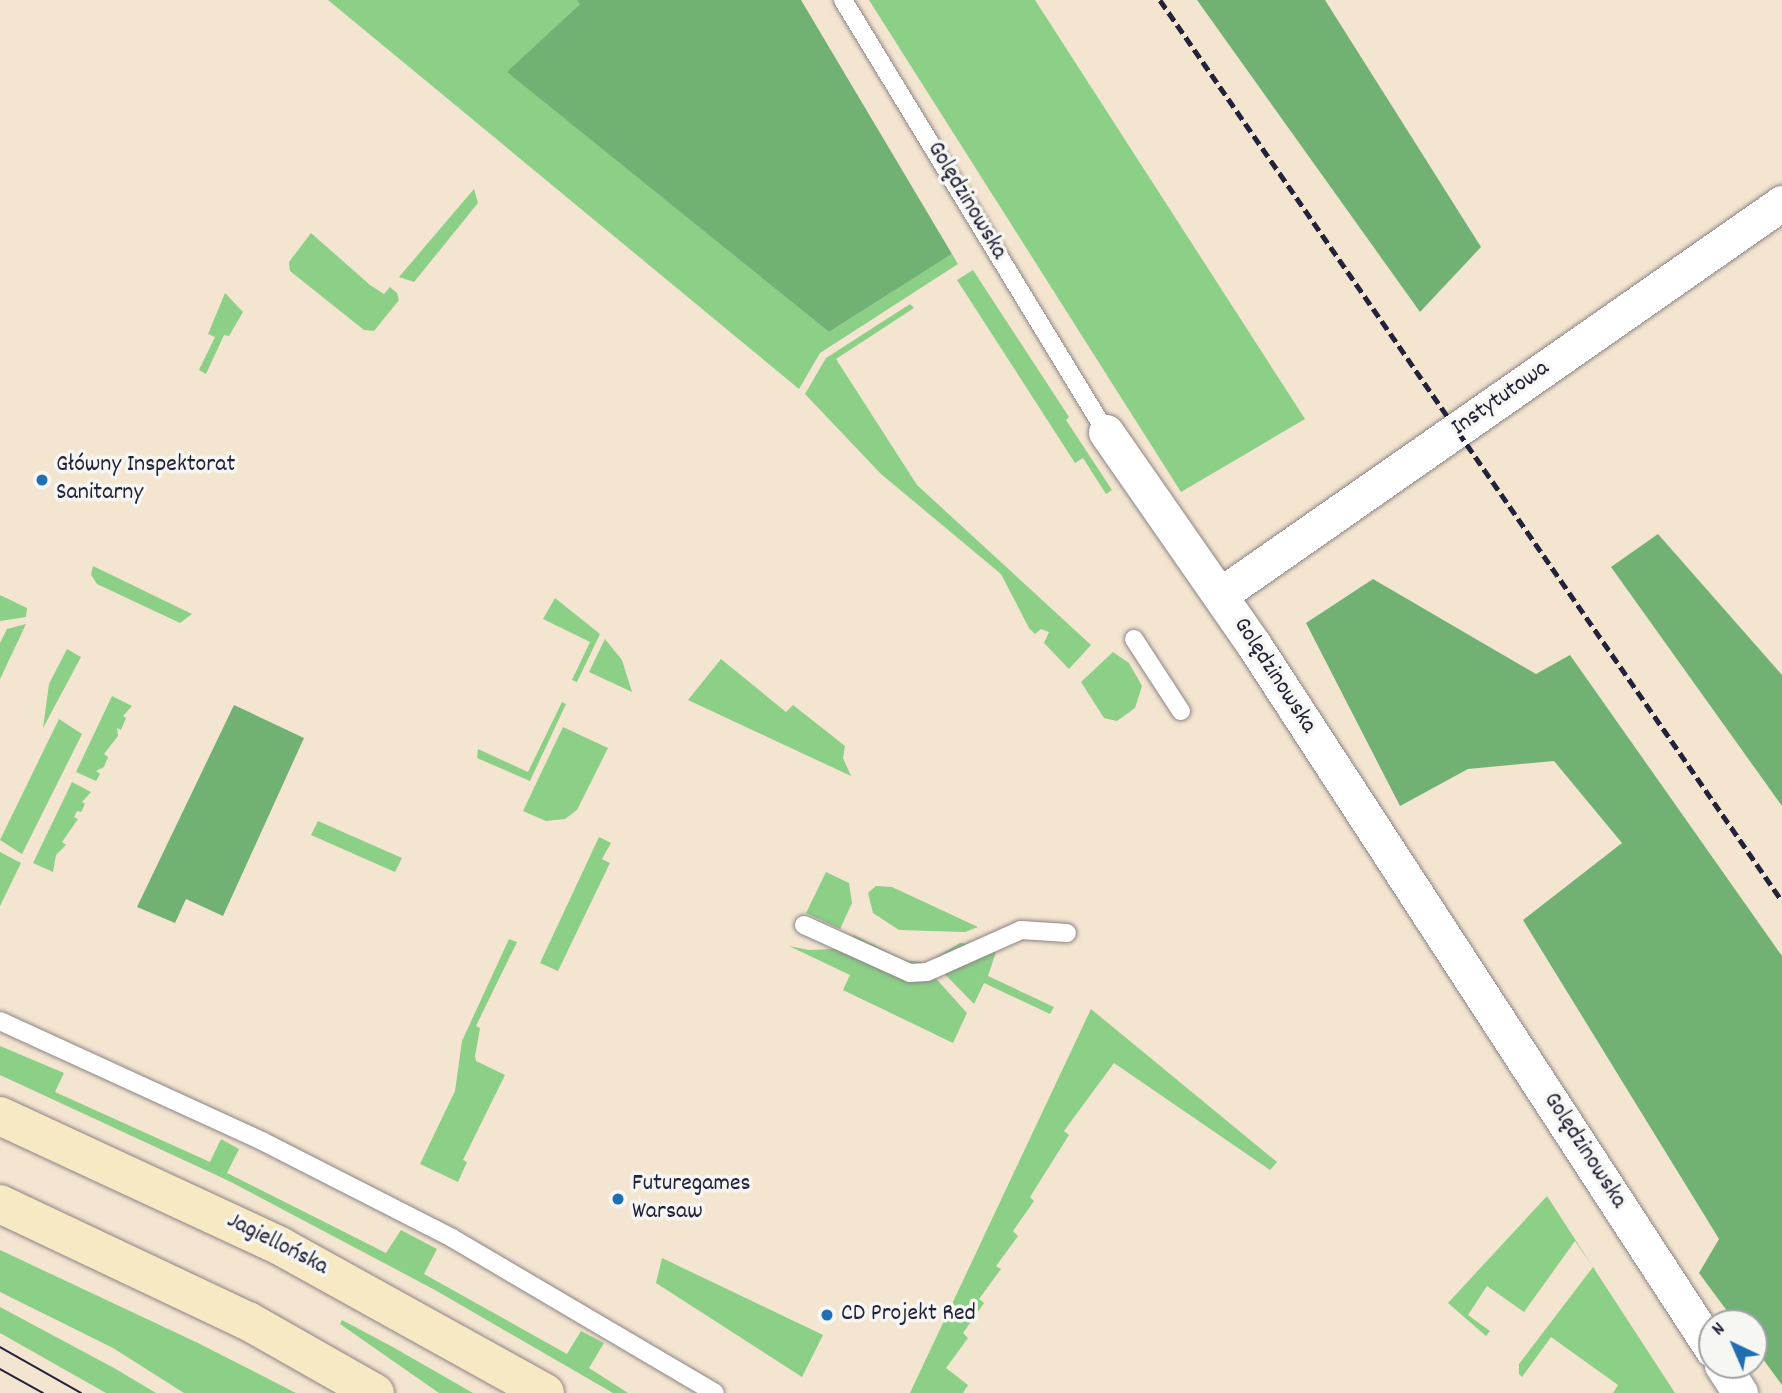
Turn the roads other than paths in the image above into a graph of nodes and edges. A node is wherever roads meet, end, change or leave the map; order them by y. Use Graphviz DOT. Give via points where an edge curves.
graph roads {
  1 [pos="843,0"];
  2 [pos="1782,203"];
  3 [pos="1106,432"];
  4 [pos="1220,595"];
  5 [pos="1134,639"];
  6 [pos="1181,711"];
  7 [pos="804,925"];
  8 [pos="1067,933"];
  9 [pos="0,1021"];
  10 [pos="0,1116"];
  11 [pos="0,1204"];
  12 [pos="1698,1328"];
  13 [pos="375,1393"];
  14 [pos="545,1393"];
  15 [pos="715,1393"];
  1 -- 3 [label="lane, Golędzinowska"];
  2 -- 4 [label="street, Instytutowa"];
  3 -- 4 [label="street, Golędzinowska"];
  4 -- 12 [label="street, Golędzinowska"];
  5 -- 6 [label="lane"];
  7 -- 8 [label="lane" via="910,973 927,972 1021,930"];
  9 -- 15 [label="lane" via="262,1141 452,1238"];
  10 -- 14 [label="main road, Jagiellońska" via="280,1245"];
  11 -- 13 [label="main road" via="248,1321"];
}
